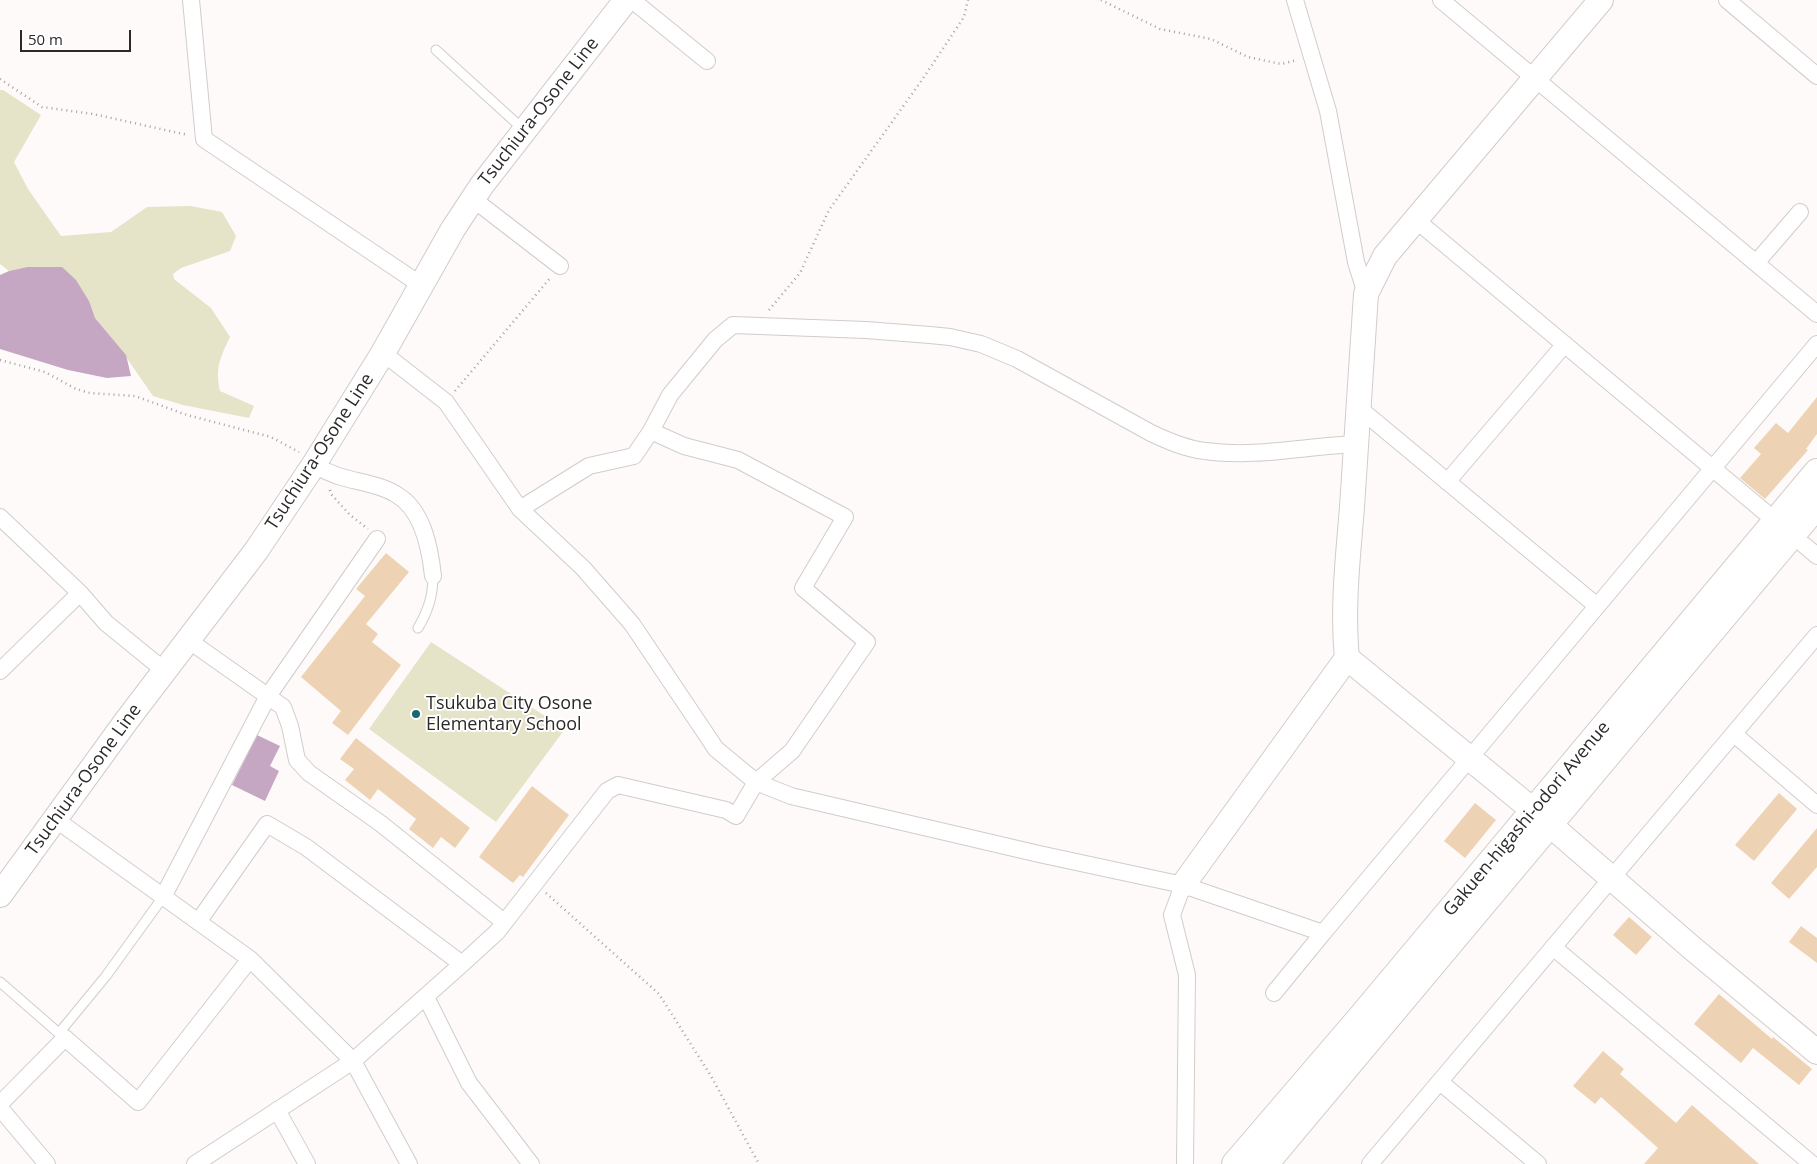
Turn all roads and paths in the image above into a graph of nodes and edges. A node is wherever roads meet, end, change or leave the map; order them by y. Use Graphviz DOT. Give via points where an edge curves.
graph roads {
  1 [pos="191,0"];
  2 [pos="626,0"];
  3 [pos="632,0"];
  4 [pos="968,0"];
  5 [pos="1101,0"];
  6 [pos="1294,0"];
  7 [pos="1441,0"];
  8 [pos="1600,0"];
  9 [pos="1727,0"];
  10 [pos="436,50"];
  11 [pos="1311,57"];
  12 [pos="707,61"];
  13 [pos="1817,76"];
  14 [pos="1535,78"];
  15 [pos="0,79"];
  16 [pos="525,130"];
  17 [pos="204,139"];
  18 [pos="473,199"];
  19 [pos="1800,212"];
  20 [pos="1416,220"];
  21 [pos="1756,263"];
  22 [pos="560,266"];
  23 [pos="421,285"];
  24 [pos="1366,294"];
  25 [pos="1817,314"];
  26 [pos="757,325"];
  27 [pos="1565,344"];
  28 [pos="1817,344"];
  29 [pos="383,353"];
  30 [pos="0,360"];
  31 [pos="446,402"];
  32 [pos="1360,409"];
  33 [pos="651,431"];
  34 [pos="1357,444"];
  35 [pos="315,464"];
  36 [pos="1712,468"];
  37 [pos="1817,472"];
  38 [pos="1447,482"];
  39 [pos="1817,505"];
  40 [pos="520,509"];
  41 [pos="1766,513"];
  42 [pos="0,518"];
  43 [pos="377,540"];
  44 [pos="1804,545"];
  45 [pos="1817,556"];
  46 [pos="433,576"];
  47 [pos="80,593"];
  48 [pos="1597,606"];
  49 [pos="418,628"];
  50 [pos="1817,635"];
  51 [pos="188,640"];
  52 [pos="1347,658"];
  53 [pos="2,666"];
  54 [pos="165,671"];
  55 [pos="268,696"];
  56 [pos="1734,734"];
  57 [pos="1468,758"];
  58 [pos="756,782"];
  59 [pos="1817,805"];
  60 [pos="1541,818"];
  61 [pos="55,819"];
  62 [pos="1612,878"];
  63 [pos="536,883"];
  64 [pos="1183,885"];
  65 [pos="0,894"];
  66 [pos="164,897"];
  67 [pos="198,922"];
  68 [pos="504,922"];
  69 [pos="1323,933"];
  70 [pos="1553,947"];
  71 [pos="250,959"];
  72 [pos="462,964"];
  73 [pos="0,982"];
  74 [pos="1274,993"];
  75 [pos="426,997"];
  76 [pos="62,1036"];
  77 [pos="1817,1052"];
  78 [pos="353,1061"];
  79 [pos="1440,1082"];
  80 [pos="0,1104"];
  81 [pos="0,1108"];
  82 [pos="277,1110"];
  83 [pos="204,1162"];
  84 [pos="1530,1162"];
  85 [pos="47,1164"];
  86 [pos="307,1164"];
  87 [pos="409,1164"];
  88 [pos="531,1164"];
  89 [pos="758,1164"];
  90 [pos="1185,1164"];
  91 [pos="1235,1164"];
  92 [pos="1264,1164"];
  93 [pos="1370,1164"];
  94 [pos="1812,1164"];
  1 -- 17 [label="street"];
  2 -- 16 [label="street, Tsuchiura-Osone Line"];
  3 -- 12 [label="street"];
  4 -- 26 [label="path" via="964,17 828,210 800,273"];
  5 -- 11 [label="path" via="1160,29 1211,39 1248,57 1281,64"];
  6 -- 11 [label="street"];
  7 -- 14 [label="street"];
  8 -- 14 [label="street"];
  9 -- 13 [label="street"];
  10 -- 16 [label="lane"];
  11 -- 24 [label="street" via="1328,111 1356,262"];
  14 -- 20 [label="street"];
  14 -- 21 [label="street"];
  15 -- 17 [label="path" via="42,107 93,114"];
  16 -- 18 [label="street, Tsuchiura-Osone Line"];
  17 -- 23 [label="street"];
  18 -- 22 [label="street"];
  18 -- 23 [label="street, Tsuchiura-Osone Line"];
  19 -- 21 [label="street"];
  20 -- 24 [label="street" via="1385,256"];
  20 -- 27 [label="street"];
  21 -- 25 [label="street"];
  22 -- 31 [label="path"];
  23 -- 29 [label="street, Tsuchiura-Osone Line"];
  24 -- 32 [label="street"];
  26 -- 33 [label="street" via="733,325 715,340 670,395"];
  26 -- 34 [label="street" via="930,335 981,344 1017,358 1171,443 1203,451 1268,453"];
  27 -- 36 [label="street"];
  27 -- 38 [label="street"];
  28 -- 36 [label="street"];
  29 -- 31 [label="street"];
  29 -- 35 [label="street, Tsuchiura-Osone Line"];
  30 -- 35 [label="path" via="45,372 90,393 135,396 187,415 271,437"];
  31 -- 40 [label="street"];
  32 -- 34 [label="street"];
  32 -- 38 [label="street"];
  33 -- 40 [label="street" via="634,456 589,466"];
  33 -- 58 [label="street" via="684,446 738,460 845,517 803,588 867,642 792,751"];
  34 -- 52 [label="street" via="1344,628"];
  35 -- 43 [label="path" via="332,494"];
  35 -- 46 [label="street" via="338,476 396,494 408,504 420,523"];
  35 -- 51 [label="street, Tsuchiura-Osone Line"];
  36 -- 41 [label="street"];
  36 -- 48 [label="street"];
  37 -- 60 [label="main road, Gakuen-higashi-odori Avenue"];
  38 -- 48 [label="street"];
  39 -- 60 [label="main road, Gakuen-higashi-odori Avenue"];
  40 -- 58 [label="street" via="583,568 632,624 716,749"];
  42 -- 47 [label="street"];
  43 -- 55 [label="street"];
  44 -- 45 [label="street"];
  46 -- 49 [label="lane" via="430,603"];
  47 -- 53 [label="street"];
  47 -- 54 [label="street" via="106,623"];
  48 -- 57 [label="street"];
  50 -- 56 [label="street"];
  51 -- 54 [label="street, Tsuchiura-Osone Line"];
  51 -- 55 [label="street"];
  52 -- 57 [label="street"];
  52 -- 64 [label="street"];
  54 -- 61 [label="street, Tsuchiura-Osone Line"];
  55 -- 66 [label="street"];
  55 -- 68 [label="street" via="283,706 297,760 309,773 380,823"];
  56 -- 59 [label="street"];
  56 -- 62 [label="street"];
  57 -- 60 [label="street"];
  57 -- 69 [label="street"];
  58 -- 63 [label="street" via="736,816 726,810 618,785 597,802"];
  58 -- 64 [label="street" via="791,796"];
  60 -- 62 [label="street"];
  60 -- 91 [label="main road, Gakuen-higashi-odori Avenue" via="1361,1017"];
  60 -- 92 [label="main road, Gakuen-higashi-odori Avenue"];
  61 -- 65 [label="street, Tsuchiura-Osone Line"];
  61 -- 66 [label="street"];
  62 -- 70 [label="street"];
  62 -- 77 [label="street"];
  63 -- 68 [label="street"];
  63 -- 89 [label="path" via="659,994 710,1076"];
  64 -- 69 [label="street"];
  64 -- 90 [label="street" via="1172,915 1187,975"];
  66 -- 67 [label="street"];
  66 -- 76 [label="lane"];
  67 -- 71 [label="street"];
  67 -- 72 [label="street" via="267,824 306,847"];
  68 -- 72 [label="street"];
  69 -- 74 [label="street"];
  70 -- 79 [label="street"];
  70 -- 94 [label="street"];
  71 -- 76 [label="street" via="138,1102"];
  71 -- 78 [label="street"];
  72 -- 75 [label="street"];
  73 -- 76 [label="lane"];
  75 -- 78 [label="street"];
  75 -- 88 [label="street" via="469,1083"];
  76 -- 80 [label="street"];
  78 -- 82 [label="street"];
  78 -- 87 [label="street"];
  79 -- 84 [label="street"];
  79 -- 93 [label="street"];
  81 -- 85 [label="street"];
  82 -- 83 [label="street"];
  82 -- 86 [label="street"];
}
